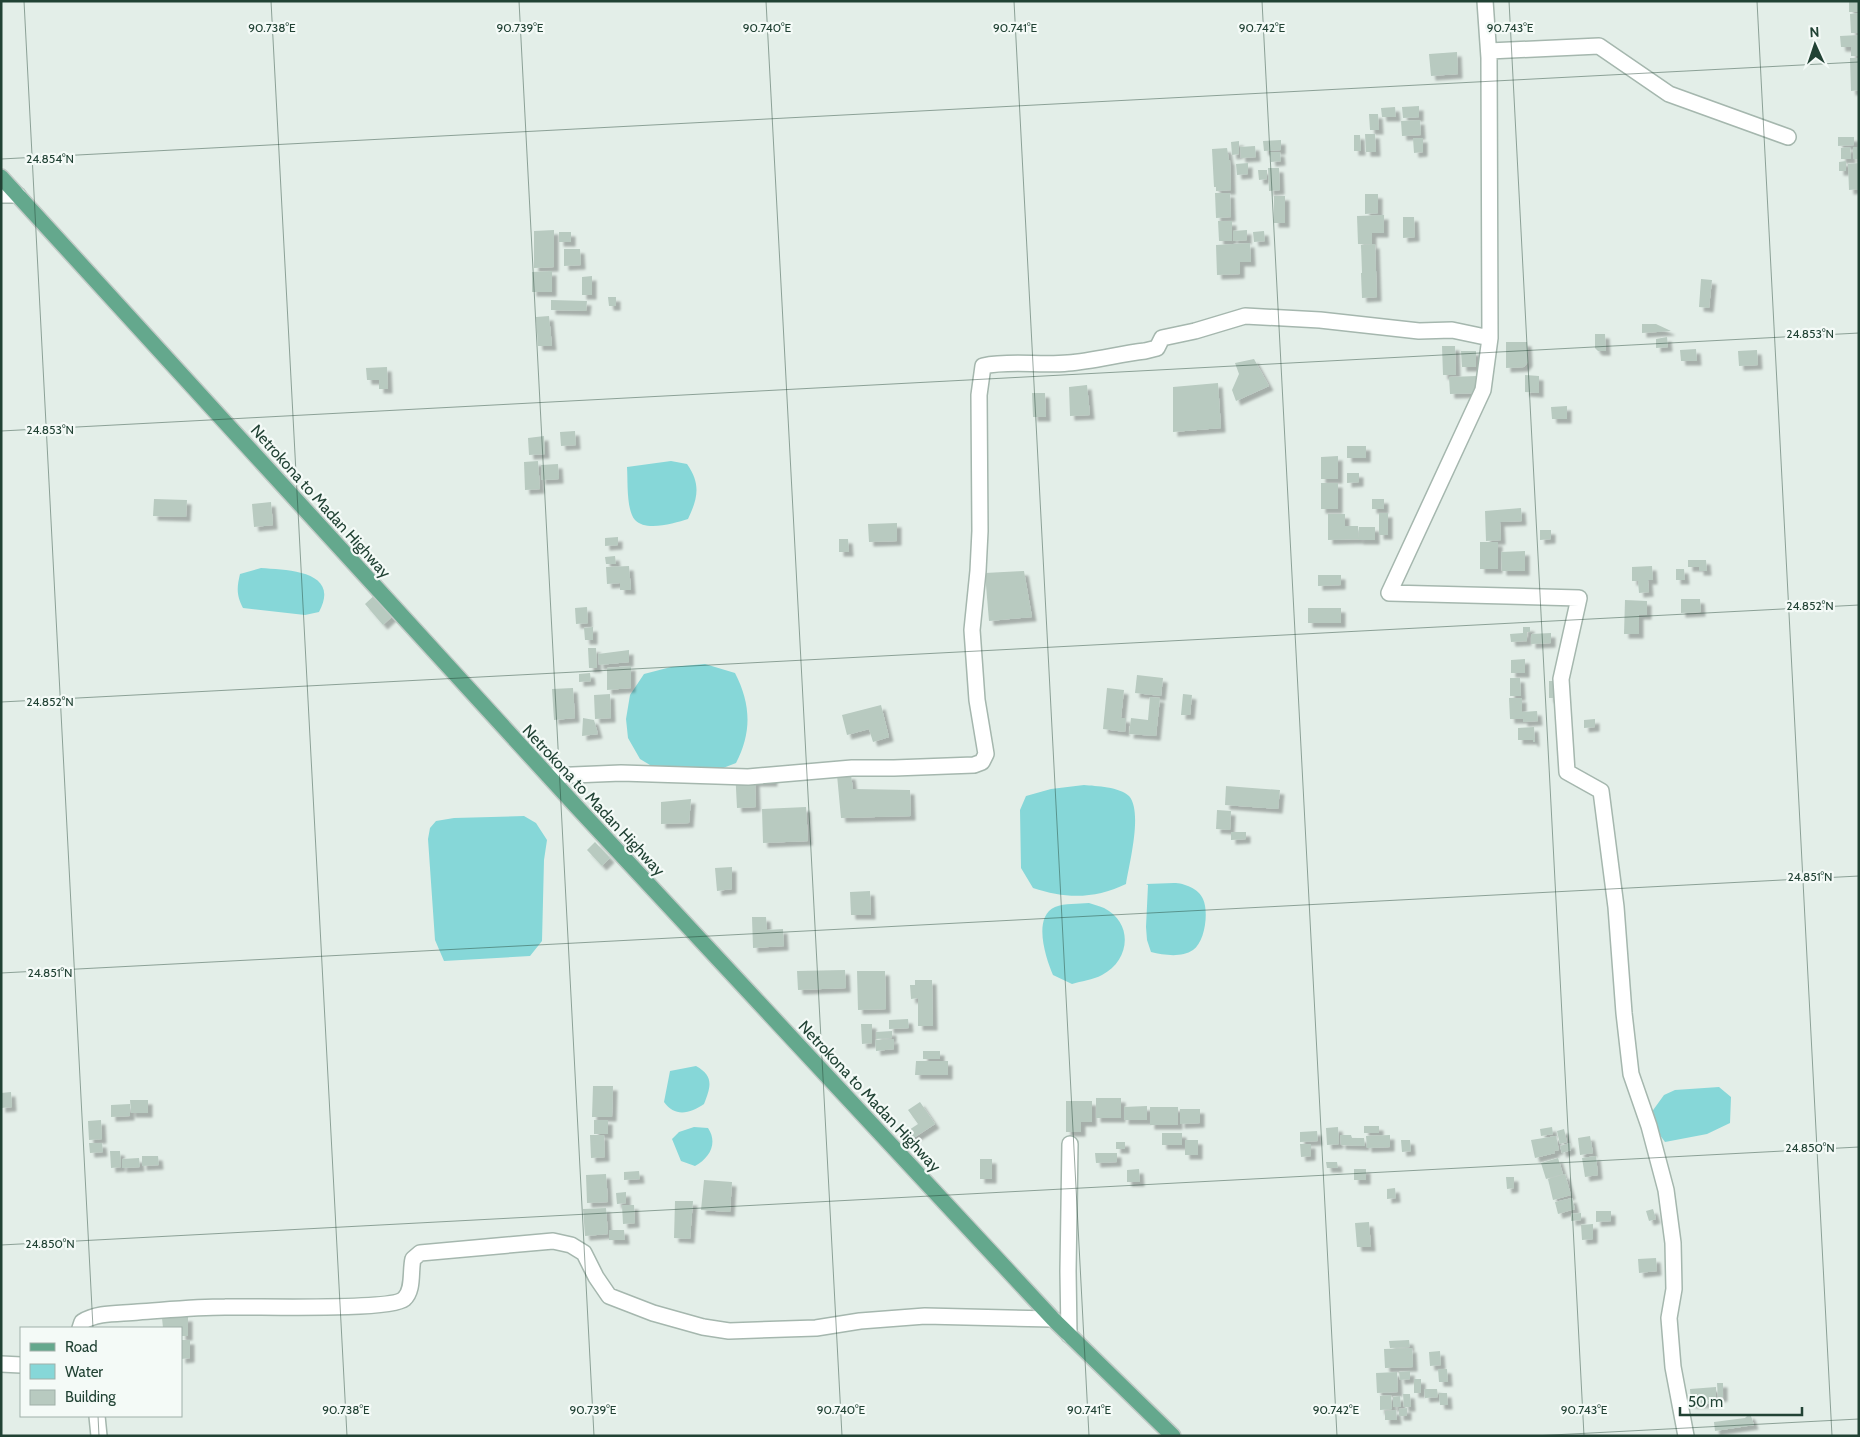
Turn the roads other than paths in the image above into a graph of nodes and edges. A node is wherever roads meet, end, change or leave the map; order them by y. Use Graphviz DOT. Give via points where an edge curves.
graph roads {
  1 [pos="1485,1"];
  2 [pos="1489,51"];
  3 [pos="1788,137"];
  4 [pos="1,177"];
  5 [pos="1,195"];
  6 [pos="18,195"];
  7 [pos="1490,338"];
  8 [pos="549,776"];
  9 [pos="1070,1144"];
  10 [pos="1053,1319"];
  11 [pos="80,1327"];
  12 [pos="1069,1335"];
  13 [pos="1,1364"];
  14 [pos="20,1365"];
  15 [pos="97,1417"];
  16 [pos="99,1436"];
  17 [pos="1173,1436"];
  18 [pos="1686,1436"];
  1 -- 2 [label="street"];
  2 -- 3 [label="street" via="1599,46 1669,94"];
  2 -- 7 [label="street"];
  4 -- 6 [label="main road, Netrokona to Madan Highway"];
  5 -- 6 [label="street"];
  6 -- 8 [label="main road, Netrokona to Madan Highway"];
  7 -- 8 [label="street" via="1452,330 1419,331 1245,316 1162,338 1156,348 1145,351 1068,363 983,366 979,395 980,541 972,630 977,700 986,754 982,762 748,777 621,773"];
  7 -- 18 [label="street" via="1483,390 1389,593 1579,598 1561,679 1567,772 1601,791 1616,907 1631,1074 1666,1190 1673,1243 1674,1289 1669,1318 1673,1367"];
  8 -- 10 [label="main road, Netrokona to Madan Highway"];
  9 -- 12 [label="street"];
  10 -- 11 [label="street" via="925,1316 816,1328 720,1330 653,1313 609,1296 584,1254 571,1245 553,1241 420,1253 413,1259 410,1290 397,1303 128,1313 88,1318"];
  10 -- 12 [label="main road, Netrokona to Madan Highway"];
  12 -- 17 [label="main road, Netrokona to Madan Highway"];
  13 -- 14 [label="street"];
  15 -- 16 [label="street"];
}
